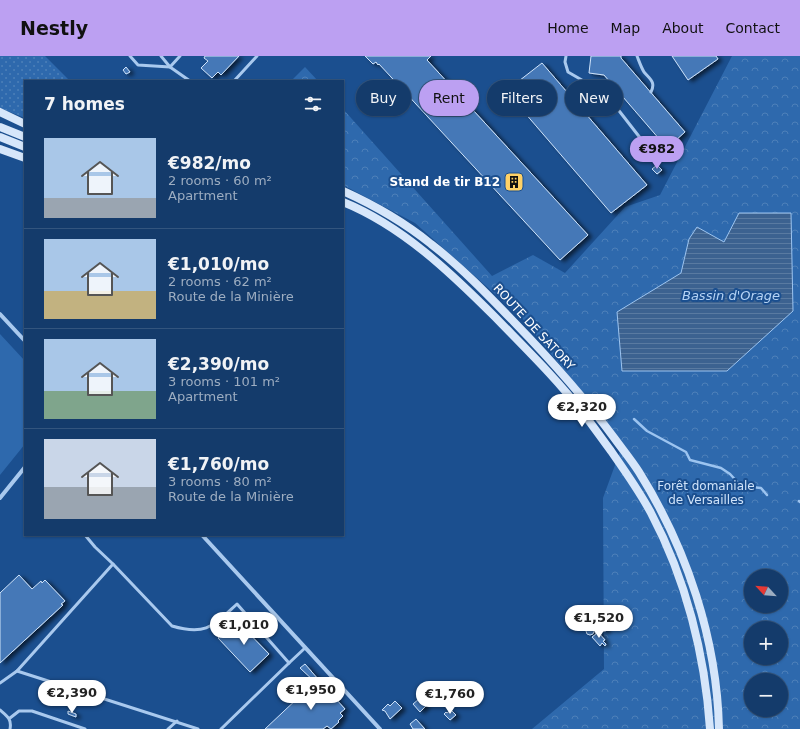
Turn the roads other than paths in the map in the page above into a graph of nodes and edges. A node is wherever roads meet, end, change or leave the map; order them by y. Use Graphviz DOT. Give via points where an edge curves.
graph roads {
  1 [pos="130,56"];
  2 [pos="161,56"];
  3 [pos="180,56"];
  4 [pos="257,56"];
  5 [pos="566,56"];
  6 [pos="637,56"];
  7 [pos="170,67"];
  8 [pos="189,80"];
  9 [pos="235,80"];
  10 [pos="651,92"];
  11 [pos="0,112"];
  12 [pos="24,124"];
  13 [pos="0,127"];
  14 [pos="24,137"];
  15 [pos="0,138"];
  16 [pos="24,147"];
  17 [pos="0,149"];
  18 [pos="661,149"];
  19 [pos="24,158"];
  20 [pos="344,191"];
  21 [pos="344,202"];
  22 [pos="0,314"];
  23 [pos="24,340"];
  24 [pos="24,468"];
  25 [pos="0,498"];
  26 [pos="86,536"];
  27 [pos="203,536"];
  28 [pos="113,564"];
  29 [pos="306,648"];
  30 [pos="289,663"];
  31 [pos="17,671"];
  32 [pos="0,684"];
  33 [pos="0,710"];
  34 [pos="10,718"];
  35 [pos="176,721"];
  36 [pos="10,729"];
  37 [pos="85,729"];
  38 [pos="168,729"];
  39 [pos="198,729"];
  40 [pos="221,729"];
  41 [pos="380,729"];
  42 [pos="710,729"];
  43 [pos="719,729"];
  1 -- 7 [label="lane" via="138,65"];
  2 -- 7 [label="lane"];
  3 -- 7 [label="lane"];
  4 -- 9 [label="lane"];
  5 -- 18 [label="lane" via="568,72 606,94 648,148"];
  6 -- 10 [label="lane" via="643,70 652,80 654,86"];
  7 -- 8 [label="lane"];
  11 -- 12 [label="main road"];
  13 -- 14 [label="main road"];
  15 -- 16 [label="main road"];
  17 -- 19 [label="main road"];
  20 -- 43 [label="main road, ROUTE DE SATORY" via="398,220 432,244 478,285 544,352 591,406 639,471 680,550 697,599 710,648"];
  21 -- 42 [label="main road, ROUTE DE SATORY" via="388,225 472,294 538,360 583,413 630,478 668,548 688,603 700,652"];
  22 -- 23 [label="street"];
  24 -- 25 [label="street"];
  26 -- 28 [label="lane"];
  27 -- 29 [label="street"];
  28 -- 30 [label="lane" via="172,626 186,630 204,629 217,622 237,604"];
  28 -- 31 [label="lane"];
  29 -- 30 [label="lane"];
  29 -- 41 [label="street"];
  30 -- 40 [label="lane"];
  31 -- 32 [label="lane"];
  31 -- 35 [label="lane"];
  33 -- 34 [label="lane"];
  34 -- 36 [label="lane"];
  34 -- 37 [label="lane" via="19,711 32,711"];
  35 -- 38 [label="lane"];
  35 -- 39 [label="lane"];
}
